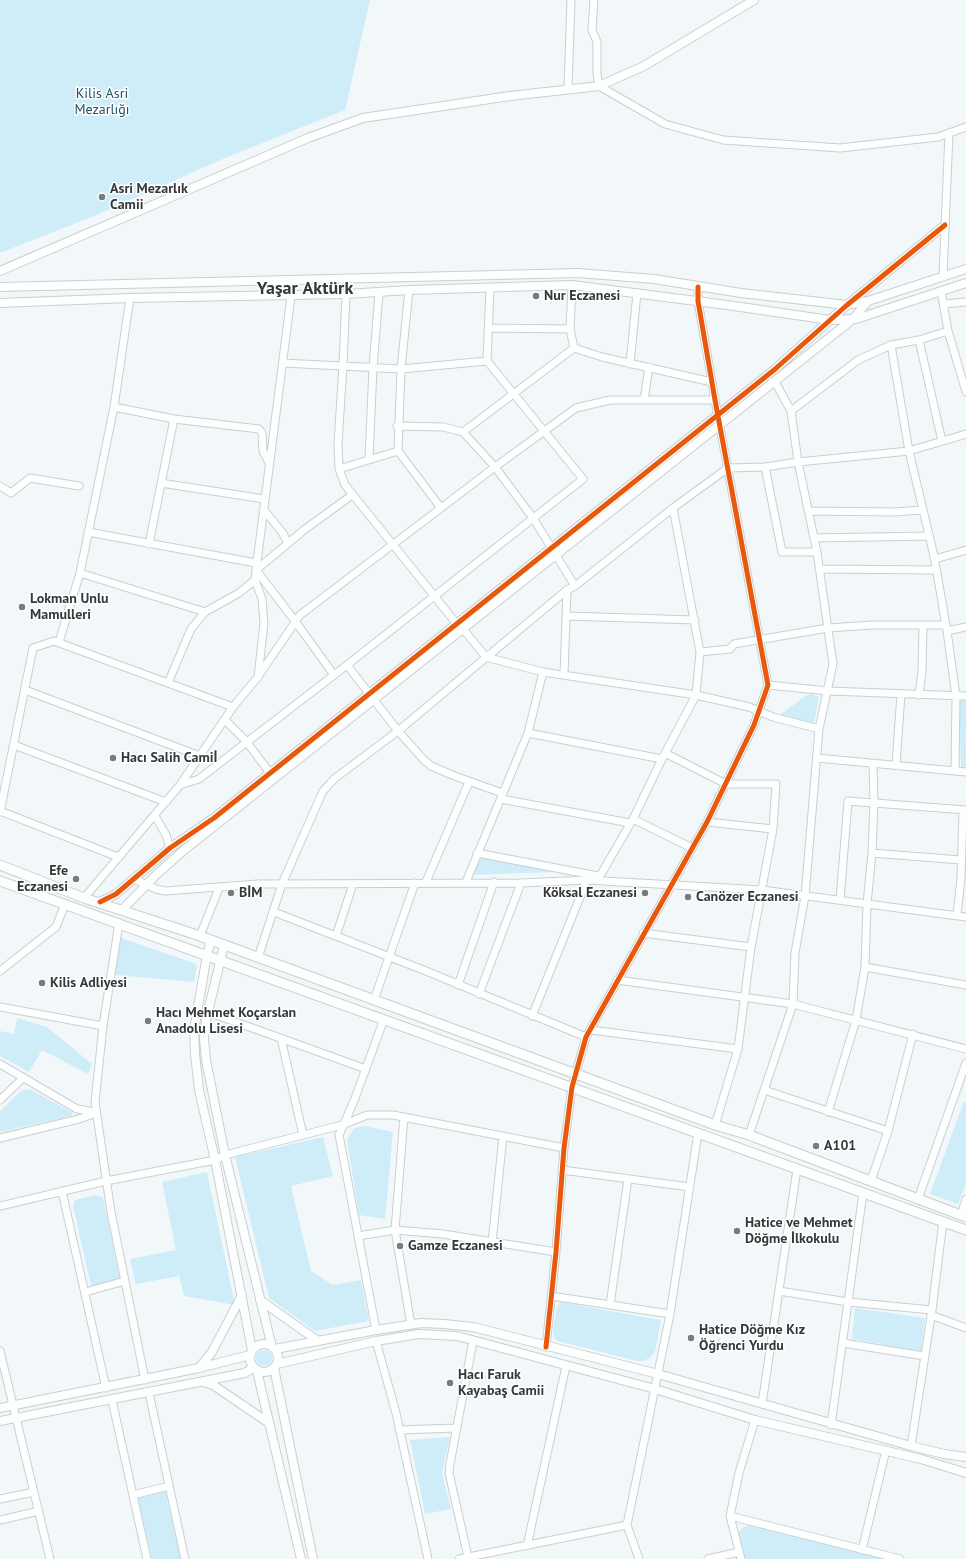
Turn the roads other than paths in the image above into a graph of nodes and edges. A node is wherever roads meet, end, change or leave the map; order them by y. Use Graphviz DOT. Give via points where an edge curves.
graph roads {
  1 [pos="571,0"];
  2 [pos="594,0"];
  3 [pos="754,0"];
  4 [pos="599,86"];
  5 [pos="568,88"];
  6 [pos="966,127"];
  7 [pos="949,133"];
  8 [pos="945,225"];
  9 [pos="966,269"];
  10 [pos="0,271"];
  11 [pos="943,276"];
  12 [pos="293,281"];
  13 [pos="966,283"];
  14 [pos="572,285"];
  15 [pos="0,287"];
  16 [pos="698,287"];
  17 [pos="490,288"];
  18 [pos="409,290"];
  19 [pos="941,291"];
  20 [pos="379,293"];
  21 [pos="637,293"];
  22 [pos="292,294"];
  23 [pos="346,294"];
  24 [pos="130,298"];
  25 [pos="698,301"];
  26 [pos="868,301"];
  27 [pos="966,302"];
  28 [pos="0,303"];
  29 [pos="944,304"];
  30 [pos="847,305"];
  31 [pos="853,319"];
  32 [pos="830,320"];
  33 [pos="490,328"];
  34 [pos="570,329"];
  35 [pos="948,331"];
  36 [pos="919,340"];
  37 [pos="891,345"];
  38 [pos="574,348"];
  39 [pos="487,361"];
  40 [pos="283,363"];
  41 [pos="630,364"];
  42 [pos="343,366"];
  43 [pos="373,367"];
  44 [pos="649,367"];
  45 [pos="401,369"];
  46 [pos="712,382"];
  47 [pos="775,382"];
  48 [pos="966,392"];
  49 [pos="514,393"];
  50 [pos="644,400"];
  51 [pos="715,400"];
  52 [pos="114,407"];
  53 [pos="791,411"];
  54 [pos="718,414"];
  55 [pos="174,419"];
  56 [pos="398,426"];
  57 [pos="720,426"];
  58 [pos="545,430"];
  59 [pos="463,432"];
  60 [pos="966,434"];
  61 [pos="942,441"];
  62 [pos="398,451"];
  63 [pos="909,451"];
  64 [pos="369,459"];
  65 [pos="798,462"];
  66 [pos="269,463"];
  67 [pos="495,466"];
  68 [pos="765,467"];
  69 [pos="728,468"];
  70 [pos="339,469"];
  71 [pos="160,484"];
  72 [pos="0,486"];
  73 [pos="78,486"];
  74 [pos="352,495"];
  75 [pos="264,499"];
  76 [pos="441,508"];
  77 [pos="673,508"];
  78 [pos="263,509"];
  79 [pos="922,510"];
  80 [pos="809,511"];
  81 [pos="533,518"];
  82 [pos="88,532"];
  83 [pos="930,536"];
  84 [pos="814,538"];
  85 [pos="288,543"];
  86 [pos="148,544"];
  87 [pos="393,544"];
  88 [pos="551,548"];
  89 [pos="966,550"];
  90 [pos="817,552"];
  91 [pos="556,556"];
  92 [pos="934,559"];
  93 [pos="256,566"];
  94 [pos="819,569"];
  95 [pos="936,570"];
  96 [pos="80,573"];
  97 [pos="255,580"];
  98 [pos="575,586"];
  99 [pos="567,590"];
  100 [pos="434,595"];
  101 [pos="204,612"];
  102 [pos="567,616"];
  103 [pos="695,620"];
  104 [pos="295,621"];
  105 [pos="456,623"];
  106 [pos="923,626"];
  107 [pos="966,627"];
  108 [pos="828,628"];
  109 [pos="946,628"];
  110 [pos="463,629"];
  111 [pos="759,640"];
  112 [pos="59,642"];
  113 [pos="700,652"];
  114 [pos="486,657"];
  115 [pos="347,664"];
  116 [pos="543,672"];
  117 [pos="334,675"];
  118 [pos="564,675"];
  119 [pos="257,678"];
  120 [pos="168,682"];
  121 [pos="768,685"];
  122 [pos="25,690"];
  123 [pos="828,691"];
  124 [pos="370,692"];
  125 [pos="901,694"];
  126 [pos="696,695"];
  127 [pos="919,695"];
  128 [pos="956,696"];
  129 [pos="966,696"];
  130 [pos="375,700"];
  131 [pos="233,707"];
  132 [pos="759,713"];
  133 [pos="225,720"];
  134 [pos="819,729"];
  135 [pos="398,731"];
  136 [pos="528,733"];
  137 [pos="246,741"];
  138 [pos="14,745"];
  139 [pos="200,756"];
  140 [pos="663,756"];
  141 [pos="817,758"];
  142 [pos="872,763"];
  143 [pos="896,765"];
  144 [pos="955,771"];
  145 [pos="966,772"];
  146 [pos="272,776"];
  147 [pos="469,782"];
  148 [pos="726,784"];
  149 [pos="180,785"];
  150 [pos="501,796"];
  151 [pos="166,802"];
  152 [pos="874,802"];
  153 [pos="964,810"];
  154 [pos="0,812"];
  155 [pos="155,816"];
  156 [pos="632,821"];
  157 [pos="706,822"];
  158 [pos="773,829"];
  159 [pos="170,848"];
  160 [pos="692,848"];
  161 [pos="477,853"];
  162 [pos="872,854"];
  163 [pos="118,857"];
  164 [pos="961,860"];
  165 [pos="0,865"];
  166 [pos="600,876"];
  167 [pos="134,879"];
  168 [pos="587,880"];
  169 [pos="0,881"];
  170 [pos="426,882"];
  171 [pos="466,882"];
  172 [pos="494,882"];
  173 [pos="521,882"];
  174 [pos="415,883"];
  175 [pos="146,884"];
  176 [pos="282,884"];
  177 [pos="353,884"];
  178 [pos="672,884"];
  179 [pos="219,888"];
  180 [pos="762,890"];
  181 [pos="805,896"];
  182 [pos="84,898"];
  183 [pos="840,900"];
  184 [pos="100,902"];
  185 [pos="65,904"];
  186 [pos="867,904"];
  187 [pos="122,910"];
  188 [pos="274,912"];
  189 [pos="957,915"];
  190 [pos="966,916"];
  191 [pos="119,923"];
  192 [pos="643,933"];
  193 [pos="200,936"];
  194 [pos="336,936"];
  195 [pos="211,940"];
  196 [pos="224,945"];
  197 [pos="751,947"];
  198 [pos="207,955"];
  199 [pos="258,958"];
  200 [pos="390,958"];
  201 [pos="220,960"];
  202 [pos="865,967"];
  203 [pos="0,971"];
  204 [pos="617,980"];
  205 [pos="458,985"];
  206 [pos="966,985"];
  207 [pos="479,994"];
  208 [pos="744,998"];
  209 [pos="374,1000"];
  210 [pos="793,1004"];
  211 [pos="0,1007"];
  212 [pos="208,1012"];
  213 [pos="532,1016"];
  214 [pos="384,1019"];
  215 [pos="856,1020"];
  216 [pos="103,1026"];
  217 [pos="591,1030"];
  218 [pos="913,1034"];
  219 [pos="586,1037"];
  220 [pos="281,1038"];
  221 [pos="738,1048"];
  222 [pos="966,1048"];
  223 [pos="0,1064"];
  224 [pos="966,1064"];
  225 [pos="366,1069"];
  226 [pos="576,1074"];
  227 [pos="23,1078"];
  228 [pos="572,1087"];
  229 [pos="764,1090"];
  230 [pos="0,1100"];
  231 [pos="96,1112"];
  232 [pos="828,1112"];
  233 [pos="404,1118"];
  234 [pos="342,1125"];
  235 [pos="715,1125"];
  236 [pos="888,1131"];
  237 [pos="698,1133"];
  238 [pos="303,1135"];
  239 [pos="749,1135"];
  240 [pos="503,1136"];
  241 [pos="0,1138"];
  242 [pos="564,1148"];
  243 [pos="226,1155"];
  244 [pos="215,1160"];
  245 [pos="797,1169"];
  246 [pos="562,1170"];
  247 [pos="628,1179"];
  248 [pos="106,1181"];
  249 [pos="871,1181"];
  250 [pos="690,1187"];
  251 [pos="62,1191"];
  252 [pos="863,1193"];
  253 [pos="918,1199"];
  254 [pos="966,1199"];
  255 [pos="0,1206"];
  256 [pos="963,1216"];
  257 [pos="943,1222"];
  258 [pos="395,1230"];
  259 [pos="966,1230"];
  260 [pos="358,1236"];
  261 [pos="492,1243"];
  262 [pos="556,1252"];
  263 [pos="125,1282"];
  264 [pos="85,1292"];
  265 [pos="780,1292"];
  266 [pos="242,1295"];
  267 [pos="551,1296"];
  268 [pos="260,1300"];
  269 [pos="848,1302"];
  270 [pos="610,1304"];
  271 [pos="932,1313"];
  272 [pos="670,1314"];
  273 [pos="411,1325"];
  274 [pos="966,1328"];
  275 [pos="376,1330"];
  276 [pos="318,1340"];
  277 [pos="376,1341"];
  278 [pos="473,1341"];
  279 [pos="843,1343"];
  280 [pos="546,1347"];
  281 [pos="273,1348"];
  282 [pos="0,1351"];
  283 [pos="251,1352"];
  284 [pos="924,1356"];
  285 [pos="276,1366"];
  286 [pos="566,1366"];
  287 [pos="199,1368"];
  288 [pos="255,1370"];
  289 [pos="658,1374"];
  290 [pos="145,1380"];
  291 [pos="196,1382"];
  292 [pos="106,1388"];
  293 [pos="655,1389"];
  294 [pos="148,1393"];
  295 [pos="112,1400"];
  296 [pos="762,1404"];
  297 [pos="13,1406"];
  298 [pos="0,1408"];
  299 [pos="17,1418"];
  300 [pos="755,1420"];
  301 [pos="0,1422"];
  302 [pos="269,1423"];
  303 [pos="831,1425"];
  304 [pos="456,1428"];
  305 [pos="399,1430"];
  306 [pos="911,1446"];
  307 [pos="886,1450"];
  308 [pos="966,1457"];
  309 [pos="966,1473"];
  310 [pos="169,1486"];
  311 [pos="34,1492"];
  312 [pos="133,1495"];
  313 [pos="0,1500"];
  314 [pos="39,1512"];
  315 [pos="730,1516"];
  316 [pos="0,1520"];
  317 [pos="627,1525"];
  318 [pos="527,1546"];
  319 [pos="862,1550"];
  320 [pos="740,1556"];
  321 [pos="468,1557"];
  322 [pos="50,1559"];
  323 [pos="146,1559"];
  324 [pos="185,1559"];
  325 [pos="301,1559"];
  326 [pos="313,1559"];
  327 [pos="428,1559"];
  328 [pos="460,1559"];
  329 [pos="639,1559"];
  330 [pos="708,1559"];
  331 [pos="900,1559"];
  1 -- 5 [label="street"];
  2 -- 4 [label="street" via="592,30 597,42"];
  3 -- 4 [label="street" via="644,66"];
  4 -- 5 [label="street"];
  4 -- 7 [label="street" via="665,124 723,140 840,148 938,137"];
  5 -- 10 [label="street" via="363,118 308,138"];
  6 -- 7 [label="street"];
  7 -- 8 [label="street"];
  8 -- 11 [label="street"];
  8 -- 30 [label="street"];
  9 -- 11 [label="street"];
  11 -- 26 [label="street"];
  12 -- 15 [label="street"];
  12 -- 16 [label="street" via="578,273 654,279"];
  12 -- 22 [label="street"];
  13 -- 19 [label="street"];
  14 -- 17 [label="street"];
  14 -- 21 [label="street"];
  14 -- 34 [label="street"];
  16 -- 25 [label="street"];
  16 -- 30 [label="street"];
  17 -- 18 [label="street"];
  17 -- 33 [label="street"];
  18 -- 20 [label="street"];
  18 -- 45 [label="street"];
  19 -- 29 [label="street"];
  19 -- 31 [label="street"];
  20 -- 23 [label="street"];
  20 -- 43 [label="street"];
  21 -- 25 [label="street"];
  21 -- 41 [label="street"];
  22 -- 23 [label="street"];
  22 -- 24 [label="street"];
  22 -- 40 [label="street"];
  23 -- 42 [label="street"];
  24 -- 28 [label="street"];
  24 -- 52 [label="street"];
  25 -- 32 [label="street"];
  25 -- 46 [label="street"];
  26 -- 30 [label="street"];
  26 -- 31 [label="street"];
  27 -- 29 [label="street"];
  29 -- 35 [label="street"];
  30 -- 32 [label="street"];
  31 -- 32 [label="street"];
  31 -- 47 [label="street"];
  32 -- 54 [label="street" via="774,370"];
  33 -- 34 [label="street"];
  33 -- 39 [label="street"];
  34 -- 38 [label="street"];
  35 -- 36 [label="street"];
  35 -- 48 [label="street"];
  36 -- 37 [label="street"];
  36 -- 61 [label="street"];
  37 -- 53 [label="street" via="858,360"];
  37 -- 63 [label="street"];
  38 -- 41 [label="street"];
  38 -- 49 [label="street"];
  39 -- 45 [label="street"];
  39 -- 49 [label="street"];
  40 -- 42 [label="street"];
  40 -- 66 [label="street"];
  41 -- 44 [label="street"];
  42 -- 43 [label="street"];
  42 -- 70 [label="street" via="338,443"];
  43 -- 45 [label="street"];
  43 -- 64 [label="street"];
  44 -- 46 [label="street"];
  44 -- 50 [label="street"];
  45 -- 56 [label="street"];
  46 -- 51 [label="street"];
  47 -- 53 [label="street"];
  47 -- 57 [label="street"];
  49 -- 58 [label="street"];
  49 -- 59 [label="street"];
  50 -- 51 [label="street"];
  50 -- 58 [label="street" via="610,400 576,408"];
  51 -- 54 [label="street"];
  52 -- 55 [label="street"];
  52 -- 82 [label="street"];
  53 -- 65 [label="street"];
  54 -- 57 [label="street"];
  54 -- 88 [label="street"];
  55 -- 66 [label="street" via="259,430 262,433 263,451"];
  55 -- 71 [label="street"];
  56 -- 59 [label="street" via="443,427"];
  56 -- 62 [label="street"];
  57 -- 69 [label="street"];
  57 -- 91 [label="street" via="626,497"];
  58 -- 67 [label="street"];
  58 -- 81 [label="street" via="583,479"];
  59 -- 67 [label="street"];
  60 -- 61 [label="street"];
  61 -- 63 [label="street"];
  62 -- 64 [label="street"];
  62 -- 76 [label="street"];
  63 -- 65 [label="street"];
  63 -- 79 [label="street"];
  64 -- 70 [label="street"];
  65 -- 68 [label="street"];
  65 -- 80 [label="street"];
  66 -- 75 [label="street"];
  67 -- 76 [label="street"];
  67 -- 81 [label="street"];
  68 -- 69 [label="street"];
  68 -- 90 [label="street" via="782,552"];
  69 -- 77 [label="street"];
  69 -- 111 [label="street"];
  70 -- 74 [label="street"];
  71 -- 75 [label="street"];
  71 -- 86 [label="street"];
  72 -- 73 [label="street" via="11,493 30,478"];
  74 -- 85 [label="street"];
  74 -- 87 [label="street"];
  75 -- 78 [label="street"];
  76 -- 87 [label="street"];
  77 -- 98 [label="street"];
  77 -- 103 [label="street"];
  78 -- 85 [label="street"];
  78 -- 93 [label="street"];
  79 -- 80 [label="street"];
  79 -- 83 [label="street"];
  80 -- 84 [label="street"];
  81 -- 88 [label="street"];
  81 -- 100 [label="street"];
  82 -- 86 [label="street"];
  82 -- 96 [label="street"];
  83 -- 84 [label="street"];
  83 -- 92 [label="street"];
  84 -- 90 [label="street"];
  85 -- 93 [label="street"];
  86 -- 93 [label="street"];
  87 -- 100 [label="street"];
  87 -- 104 [label="street"];
  88 -- 91 [label="street"];
  88 -- 105 [label="street"];
  89 -- 92 [label="street"];
  90 -- 94 [label="street"];
  91 -- 98 [label="street"];
  91 -- 110 [label="street"];
  92 -- 95 [label="street"];
  93 -- 97 [label="street"];
  93 -- 104 [label="street"];
  94 -- 95 [label="street"];
  94 -- 108 [label="street"];
  95 -- 109 [label="street"];
  96 -- 101 [label="street"];
  96 -- 112 [label="street"];
  97 -- 101 [label="street" via="239,593"];
  97 -- 119 [label="street" via="262,599 264,623"];
  98 -- 99 [label="street"];
  99 -- 102 [label="street"];
  99 -- 114 [label="street"];
  100 -- 105 [label="street"];
  100 -- 115 [label="street"];
  101 -- 120 [label="street" via="191,629"];
  102 -- 103 [label="street"];
  102 -- 118 [label="street"];
  103 -- 113 [label="street"];
  104 -- 117 [label="street"];
  104 -- 119 [label="street"];
  105 -- 110 [label="street"];
  105 -- 124 [label="street"];
  106 -- 108 [label="street" via="872,625"];
  106 -- 109 [label="street"];
  106 -- 127 [label="street"];
  107 -- 109 [label="street"];
  108 -- 111 [label="street"];
  108 -- 123 [label="street" via="833,664"];
  109 -- 128 [label="street"];
  110 -- 114 [label="street"];
  110 -- 130 [label="street"];
  111 -- 113 [label="street" via="734,644 730,649"];
  111 -- 121 [label="street"];
  112 -- 120 [label="street"];
  112 -- 122 [label="street" via="54,640 33,648"];
  113 -- 126 [label="street"];
  114 -- 116 [label="street"];
  114 -- 135 [label="street"];
  115 -- 117 [label="street"];
  115 -- 124 [label="street"];
  116 -- 118 [label="street"];
  116 -- 136 [label="street"];
  117 -- 137 [label="street"];
  118 -- 126 [label="street"];
  119 -- 131 [label="street"];
  120 -- 131 [label="street"];
  121 -- 123 [label="street"];
  121 -- 132 [label="street"];
  122 -- 138 [label="street"];
  122 -- 139 [label="street"];
  123 -- 125 [label="street"];
  123 -- 134 [label="street"];
  124 -- 130 [label="street"];
  124 -- 146 [label="street"];
  125 -- 127 [label="street"];
  125 -- 143 [label="street"];
  126 -- 132 [label="street" via="749,707"];
  126 -- 140 [label="street"];
  127 -- 128 [label="street"];
  128 -- 129 [label="street"];
  128 -- 144 [label="street"];
  130 -- 135 [label="street"];
  130 -- 146 [label="street"];
  131 -- 133 [label="street"];
  132 -- 134 [label="street"];
  132 -- 148 [label="street"];
  133 -- 137 [label="street"];
  133 -- 139 [label="street"];
  134 -- 141 [label="street"];
  135 -- 147 [label="street" via="431,766"];
  135 -- 176 [label="street" via="334,779 323,791"];
  136 -- 140 [label="street"];
  136 -- 150 [label="street"];
  137 -- 146 [label="street"];
  137 -- 149 [label="street" via="199,779"];
  138 -- 151 [label="street"];
  138 -- 154 [label="street"];
  139 -- 149 [label="street"];
  140 -- 148 [label="street"];
  140 -- 156 [label="street"];
  141 -- 142 [label="street"];
  141 -- 181 [label="street"];
  142 -- 143 [label="street"];
  142 -- 152 [label="street"];
  143 -- 144 [label="street"];
  144 -- 145 [label="street"];
  146 -- 159 [label="street"];
  146 -- 175 [label="street"];
  147 -- 150 [label="street"];
  147 -- 170 [label="street"];
  148 -- 157 [label="street"];
  148 -- 158 [label="street" via="776,784"];
  149 -- 151 [label="street"];
  150 -- 156 [label="street"];
  150 -- 161 [label="street"];
  151 -- 155 [label="street"];
  152 -- 153 [label="street"];
  152 -- 162 [label="street"];
  152 -- 183 [label="street" via="848,800"];
  153 -- 164 [label="street"];
  154 -- 163 [label="street"];
  155 -- 159 [label="street"];
  155 -- 163 [label="street"];
  156 -- 160 [label="street"];
  156 -- 166 [label="street"];
  157 -- 158 [label="street"];
  157 -- 160 [label="street"];
  158 -- 180 [label="street"];
  159 -- 167 [label="street"];
  160 -- 178 [label="street"];
  161 -- 166 [label="street"];
  161 -- 171 [label="street"];
  162 -- 164 [label="street"];
  162 -- 186 [label="street"];
  163 -- 182 [label="street"];
  164 -- 189 [label="street"];
  165 -- 182 [label="main road"];
  166 -- 168 [label="street"];
  167 -- 175 [label="street"];
  167 -- 184 [label="street" via="116,894"];
  168 -- 173 [label="street"];
  168 -- 178 [label="street"];
  168 -- 213 [label="street"];
  169 -- 185 [label="main road"];
  170 -- 171 [label="street"];
  170 -- 174 [label="street"];
  171 -- 172 [label="street"];
  172 -- 173 [label="street"];
  172 -- 205 [label="street"];
  173 -- 207 [label="street"];
  174 -- 177 [label="street"];
  174 -- 200 [label="street"];
  175 -- 179 [label="street" via="165,891"];
  175 -- 187 [label="street"];
  176 -- 177 [label="street"];
  176 -- 179 [label="street"];
  176 -- 188 [label="street"];
  177 -- 194 [label="street"];
  178 -- 180 [label="street"];
  178 -- 192 [label="street"];
  179 -- 193 [label="street"];
  180 -- 181 [label="street"];
  180 -- 197 [label="street"];
  181 -- 183 [label="street"];
  181 -- 210 [label="street" via="795,953"];
  182 -- 184 [label="main road"];
  183 -- 186 [label="street"];
  184 -- 187 [label="main road"];
  185 -- 191 [label="main road"];
  185 -- 203 [label="street" via="56,927"];
  186 -- 189 [label="street"];
  186 -- 202 [label="street"];
  187 -- 193 [label="main road"];
  188 -- 194 [label="street"];
  188 -- 199 [label="street"];
  189 -- 190 [label="street"];
  191 -- 198 [label="main road"];
  191 -- 216 [label="street"];
  192 -- 197 [label="street"];
  192 -- 204 [label="street"];
  193 -- 195 [label="main road"];
  194 -- 200 [label="street"];
  195 -- 196 [label="main road"];
  195 -- 198 [label="street"];
  196 -- 199 [label="main road"];
  196 -- 201 [label="street"];
  197 -- 208 [label="street"];
  198 -- 201 [label="main road"];
  198 -- 244 [label="street" via="194,1030 200,1090"];
  199 -- 209 [label="main road"];
  200 -- 205 [label="street"];
  200 -- 209 [label="street"];
  201 -- 212 [label="street"];
  201 -- 214 [label="main road"];
  202 -- 206 [label="street"];
  202 -- 215 [label="street"];
  204 -- 208 [label="street"];
  204 -- 217 [label="street"];
  205 -- 207 [label="street"];
  207 -- 213 [label="street"];
  208 -- 210 [label="street"];
  208 -- 221 [label="street"];
  209 -- 226 [label="main road"];
  210 -- 215 [label="street"];
  210 -- 229 [label="street"];
  211 -- 216 [label="street"];
  212 -- 220 [label="street"];
  212 -- 243 [label="street" via="204,1038 206,1060"];
  213 -- 219 [label="street"];
  214 -- 225 [label="street"];
  214 -- 228 [label="main road"];
  215 -- 218 [label="street"];
  215 -- 232 [label="street"];
  216 -- 231 [label="street"];
  217 -- 219 [label="street"];
  217 -- 221 [label="street"];
  218 -- 222 [label="street"];
  218 -- 236 [label="street"];
  219 -- 226 [label="street"];
  220 -- 225 [label="street"];
  220 -- 238 [label="street"];
  221 -- 235 [label="street"];
  223 -- 227 [label="street"];
  224 -- 253 [label="street"];
  225 -- 234 [label="street"];
  226 -- 228 [label="street"];
  226 -- 235 [label="main road"];
  227 -- 230 [label="street"];
  227 -- 231 [label="street" via="76,1109"];
  228 -- 237 [label="main road"];
  228 -- 242 [label="street"];
  229 -- 232 [label="street"];
  229 -- 239 [label="street"];
  231 -- 241 [label="street" via="79,1119"];
  231 -- 248 [label="street"];
  232 -- 236 [label="street"];
  233 -- 234 [label="street" via="367,1115"];
  233 -- 240 [label="street"];
  233 -- 258 [label="street"];
  234 -- 238 [label="street"];
  234 -- 260 [label="street" via="339,1134 340,1148"];
  235 -- 239 [label="main road"];
  236 -- 249 [label="street"];
  237 -- 245 [label="main road"];
  237 -- 250 [label="street"];
  238 -- 243 [label="street"];
  239 -- 249 [label="main road"];
  240 -- 242 [label="street"];
  240 -- 261 [label="street"];
  242 -- 246 [label="street"];
  243 -- 244 [label="street"];
  243 -- 268 [label="street"];
  244 -- 248 [label="street"];
  244 -- 266 [label="street"];
  245 -- 252 [label="main road"];
  245 -- 265 [label="street"];
  246 -- 247 [label="street"];
  246 -- 262 [label="street"];
  247 -- 250 [label="street"];
  247 -- 270 [label="street"];
  248 -- 251 [label="street"];
  248 -- 263 [label="street"];
  249 -- 253 [label="main road"];
  250 -- 272 [label="street"];
  251 -- 255 [label="street"];
  251 -- 264 [label="street"];
  252 -- 257 [label="main road"];
  252 -- 269 [label="street"];
  253 -- 256 [label="main road"];
  254 -- 256 [label="street"];
  257 -- 259 [label="main road"];
  257 -- 271 [label="street"];
  258 -- 260 [label="street"];
  258 -- 261 [label="street" via="443,1234"];
  258 -- 273 [label="street"];
  260 -- 275 [label="street"];
  261 -- 262 [label="street"];
  262 -- 267 [label="street"];
  263 -- 264 [label="street"];
  263 -- 290 [label="street"];
  264 -- 292 [label="street"];
  265 -- 269 [label="street"];
  265 -- 296 [label="street"];
  266 -- 283 [label="street"];
  266 -- 287 [label="street" via="224,1332"];
  267 -- 270 [label="street"];
  267 -- 280 [label="street"];
  268 -- 276 [label="street"];
  268 -- 281 [label="street"];
  269 -- 271 [label="street"];
  269 -- 279 [label="street"];
  270 -- 272 [label="street"];
  271 -- 274 [label="street"];
  271 -- 284 [label="street"];
  272 -- 289 [label="street"];
  273 -- 275 [label="street"];
  273 -- 280 [label="street" via="444,1324 473,1327"];
  275 -- 276 [label="street"];
  276 -- 281 [label="street"];
  277 -- 278 [label="street" via="419,1334 457,1336"];
  277 -- 285 [label="street"];
  277 -- 305 [label="street"];
  278 -- 286 [label="street"];
  278 -- 304 [label="street"];
  279 -- 284 [label="street"];
  279 -- 303 [label="street"];
  280 -- 289 [label="street"];
  281 -- 283 [label="street" via="259,1345"];
  281 -- 285 [label="street" via="278,1355"];
  282 -- 297 [label="street"];
  283 -- 287 [label="street"];
  283 -- 288 [label="street" via="250,1364"];
  284 -- 306 [label="street"];
  285 -- 288 [label="street" via="266,1373"];
  285 -- 326 [label="street"];
  286 -- 293 [label="street"];
  286 -- 318 [label="street"];
  287 -- 290 [label="street"];
  288 -- 291 [label="street"];
  288 -- 302 [label="street"];
  289 -- 293 [label="street"];
  289 -- 296 [label="street"];
  290 -- 292 [label="street"];
  291 -- 294 [label="street"];
  291 -- 302 [label="street" via="213,1385"];
  292 -- 297 [label="street"];
  293 -- 300 [label="street"];
  293 -- 317 [label="street"];
  294 -- 295 [label="street"];
  294 -- 310 [label="street"];
  295 -- 299 [label="street"];
  295 -- 312 [label="street"];
  296 -- 303 [label="street"];
  297 -- 298 [label="street"];
  297 -- 299 [label="street"];
  299 -- 301 [label="street"];
  299 -- 311 [label="street"];
  300 -- 307 [label="street"];
  300 -- 315 [label="street" via="739,1473"];
  302 -- 325 [label="street"];
  303 -- 306 [label="street"];
  304 -- 305 [label="street"];
  304 -- 321 [label="street" via="449,1474"];
  305 -- 327 [label="street"];
  306 -- 308 [label="street"];
  307 -- 309 [label="street"];
  307 -- 319 [label="street"];
  310 -- 312 [label="street"];
  310 -- 324 [label="street"];
  311 -- 313 [label="street"];
  311 -- 314 [label="street"];
  312 -- 323 [label="street"];
  314 -- 316 [label="street"];
  314 -- 322 [label="street"];
  315 -- 319 [label="street"];
  315 -- 320 [label="street"];
  317 -- 318 [label="street"];
  317 -- 329 [label="street"];
  318 -- 321 [label="street"];
  319 -- 331 [label="street"];
  320 -- 330 [label="street"];
  321 -- 328 [label="street"];
}
